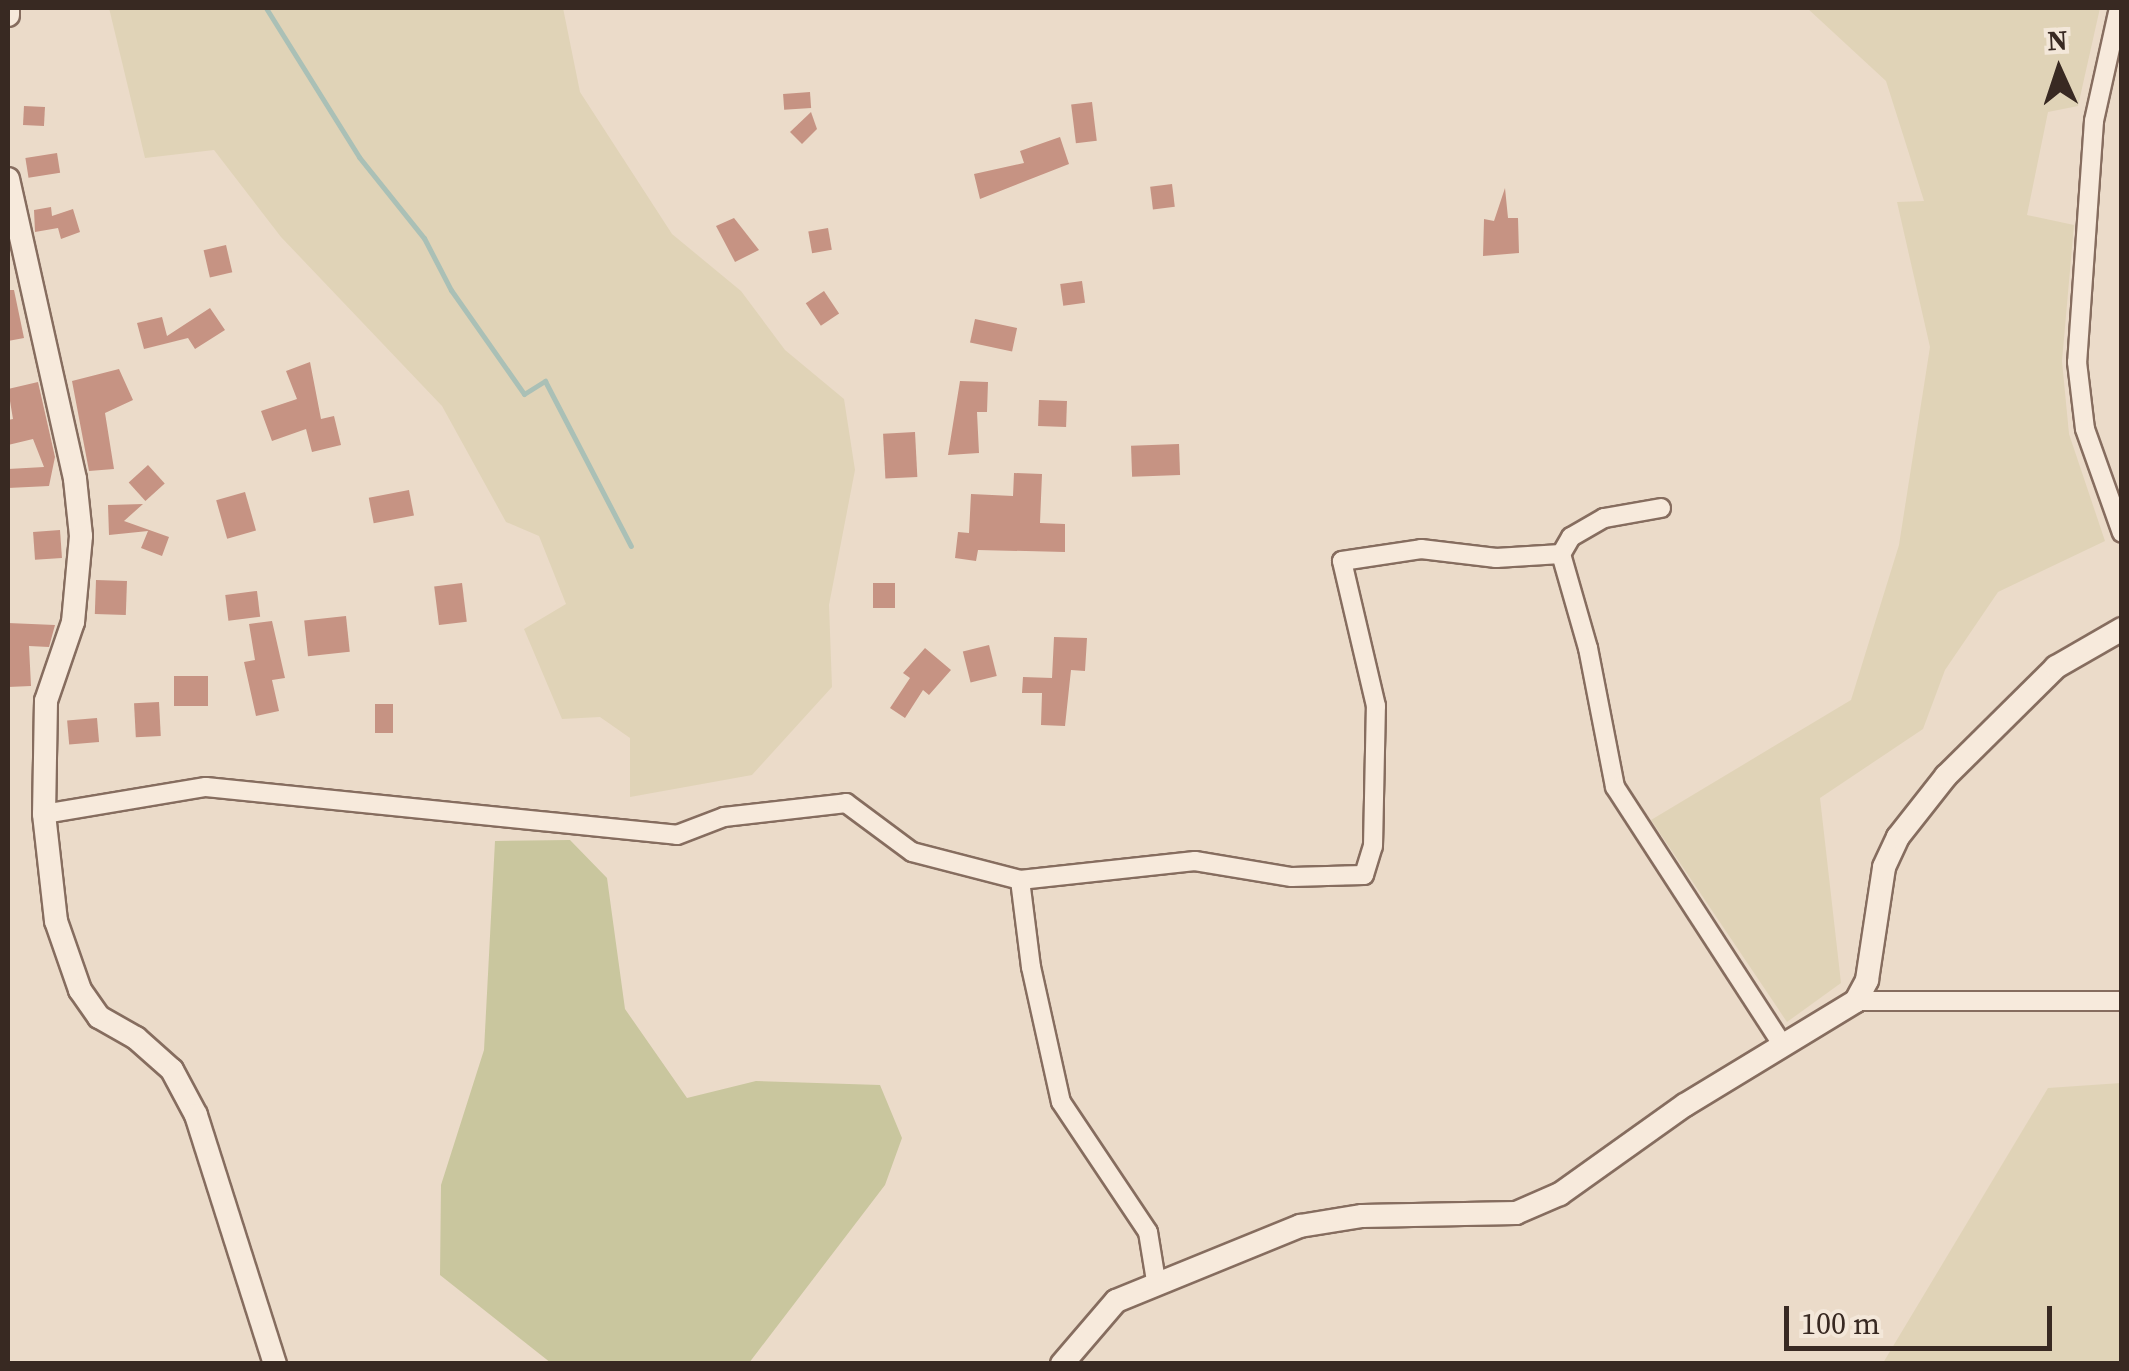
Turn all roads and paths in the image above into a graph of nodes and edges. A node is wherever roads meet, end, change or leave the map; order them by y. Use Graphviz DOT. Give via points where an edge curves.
graph roads {
  1 [pos="8,8"];
  2 [pos="2119,8"];
  3 [pos="8,15"];
  4 [pos="8,179"];
  5 [pos="1661,508"];
  6 [pos="2122,533"];
  7 [pos="1561,554"];
  8 [pos="2122,629"];
  9 [pos="44,814"];
  10 [pos="1020,880"];
  11 [pos="1856,1001"];
  12 [pos="2122,1001"];
  13 [pos="1783,1046"];
  14 [pos="1156,1281"];
  15 [pos="275,1364"];
  16 [pos="1062,1364"];
  1 -- 3 [label="street"];
  2 -- 6 [label="street" via="2094,121 2077,362 2085,429"];
  4 -- 9 [label="street" via="76,478 81,536 74,622 46,701"];
  5 -- 7 [label="street" via="1604,518 1571,537"];
  7 -- 10 [label="street" via="1496,558 1421,550 1342,561 1376,706 1374,846 1364,876 1292,876 1195,861"];
  7 -- 13 [label="street" via="1588,648 1615,787"];
  8 -- 11 [label="street" via="2056,667 1946,776 1898,838 1884,866 1867,980"];
  9 -- 10 [label="street" via="206,787 677,835 724,818 846,803 912,852"];
  9 -- 15 [label="street" via="56,921 80,990 98,1017 136,1038 172,1070 196,1115"];
  10 -- 14 [label="street" via="1061,1102 1148,1232"];
  11 -- 12 [label="street"];
  11 -- 13 [label="street"];
  13 -- 14 [label="street" via="1560,1194 1516,1213 1362,1216 1300,1226"];
  14 -- 16 [label="street" via="1116,1301"];
}
